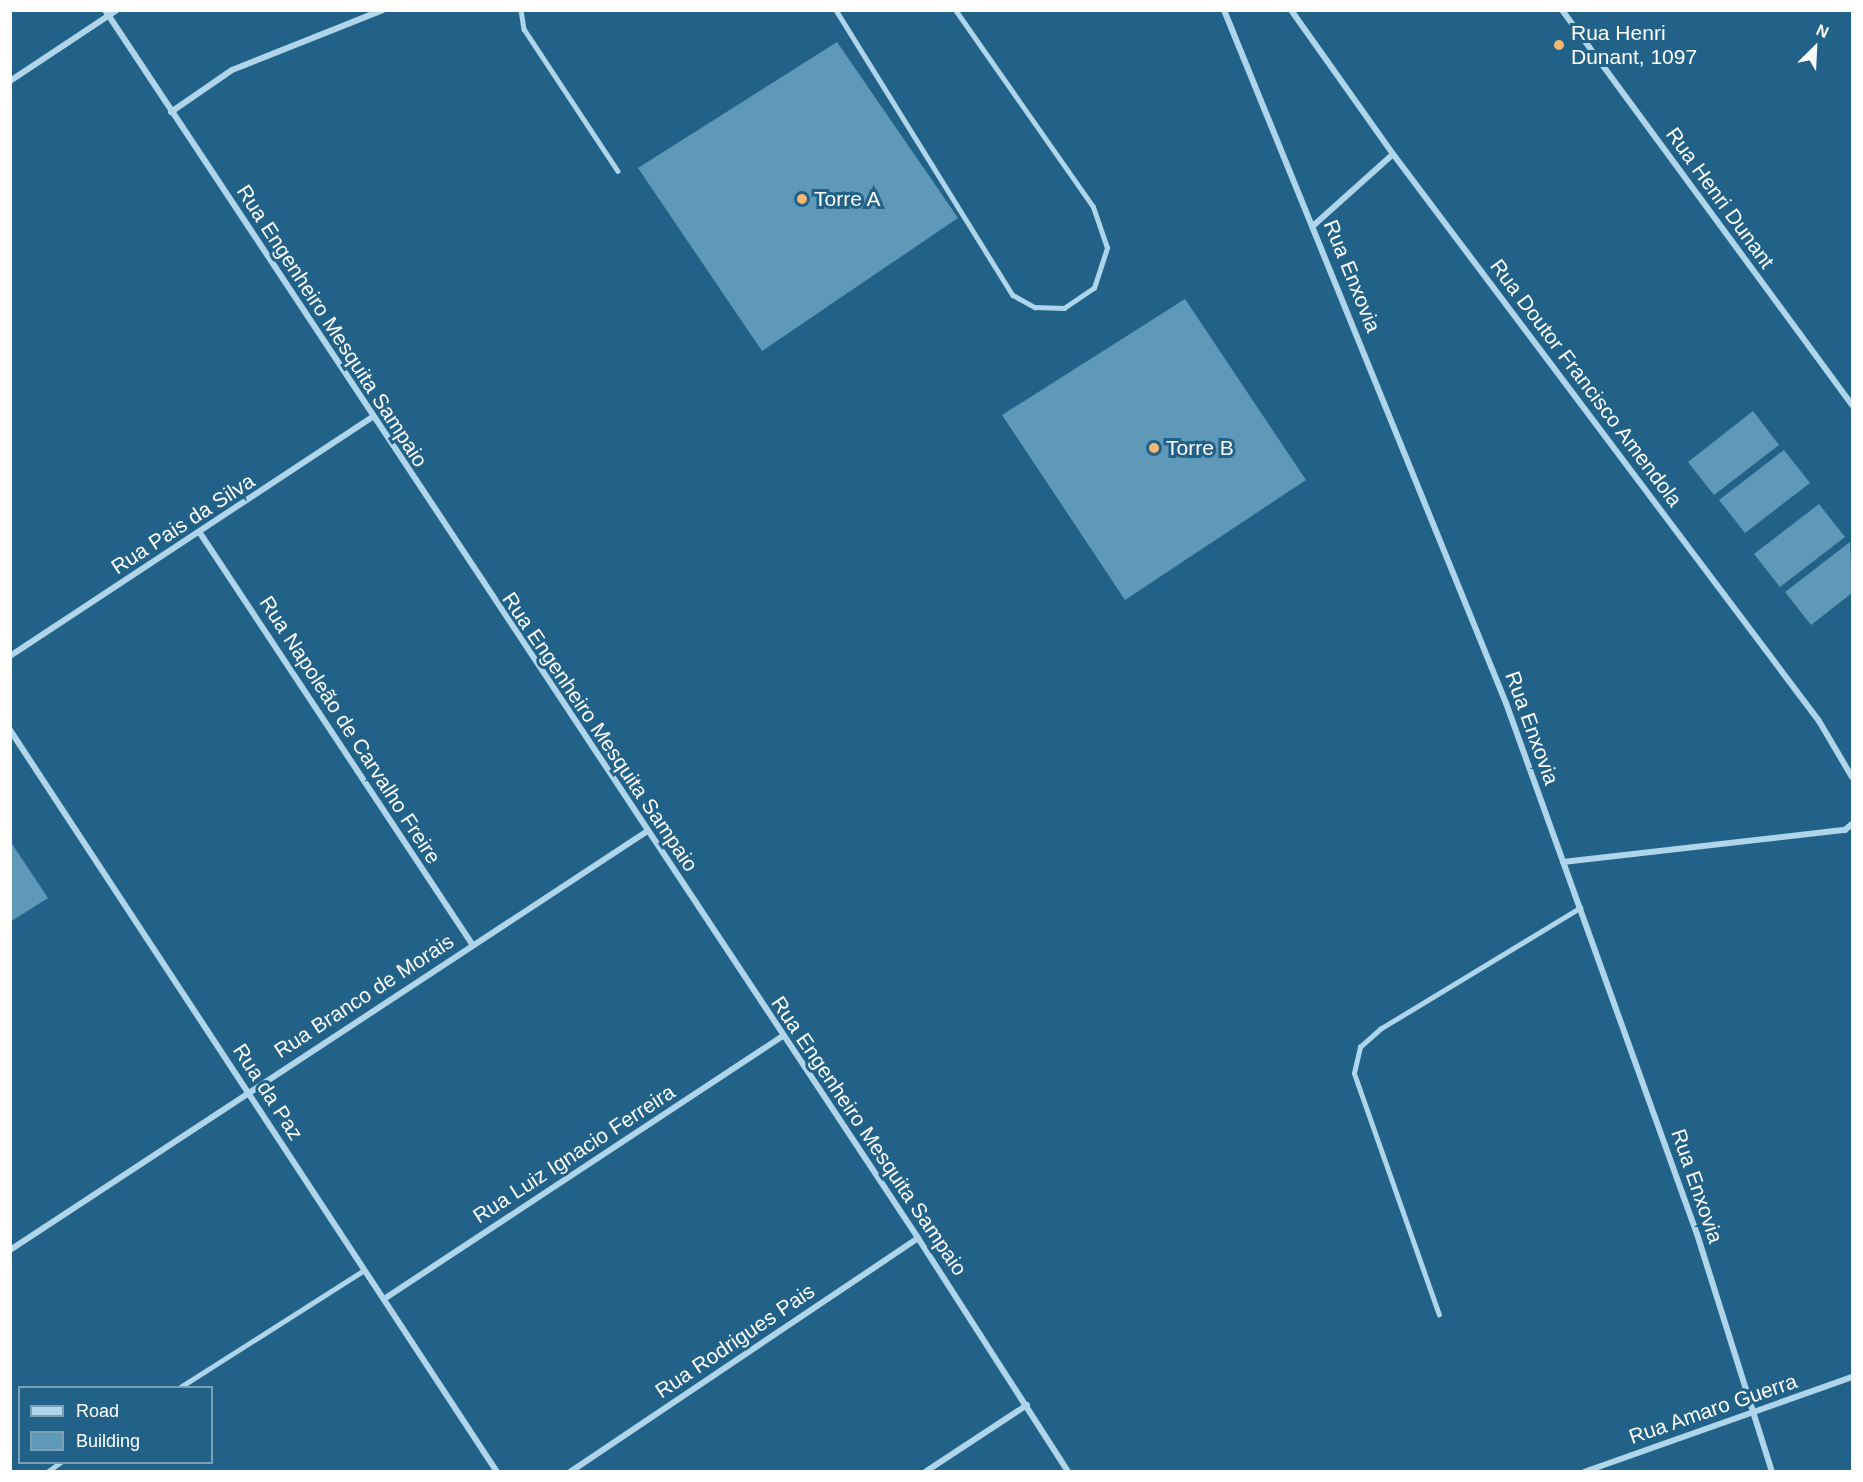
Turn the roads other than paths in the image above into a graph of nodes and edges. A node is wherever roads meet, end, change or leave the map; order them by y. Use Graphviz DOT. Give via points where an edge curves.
graph roads {
  1 [pos="117,10"];
  2 [pos="383,10"];
  3 [pos="521,10"];
  4 [pos="836,10"];
  5 [pos="955,10"];
  6 [pos="1224,10"];
  7 [pos="1291,10"];
  8 [pos="1562,10"];
  9 [pos="107,13"];
  10 [pos="10,81"];
  11 [pos="171,112"];
  12 [pos="1393,154"];
  13 [pos="618,171"];
  14 [pos="1314,225"];
  15 [pos="1852,405"];
  16 [pos="373,417"];
  17 [pos="200,533"];
  18 [pos="10,656"];
  19 [pos="10,730"];
  20 [pos="1852,777"];
  21 [pos="1852,824"];
  22 [pos="646,832"];
  23 [pos="1563,862"];
  24 [pos="1580,908"];
  25 [pos="472,944"];
  26 [pos="783,1036"];
  27 [pos="248,1092"];
  28 [pos="918,1238"];
  29 [pos="10,1250"];
  30 [pos="364,1270"];
  31 [pos="384,1299"];
  32 [pos="1439,1315"];
  33 [pos="1852,1377"];
  34 [pos="182,1386"];
  35 [pos="1026,1406"];
  36 [pos="1754,1412"];
  37 [pos="497,1472"];
  38 [pos="570,1472"];
  39 [pos="925,1472"];
  40 [pos="1068,1472"];
  41 [pos="1584,1472"];
  42 [pos="1772,1472"];
  1 -- 9 [label="street"];
  2 -- 11 [label="street" via="232,70"];
  3 -- 13 [label="lane" via="524,29"];
  4 -- 5 [label="lane" via="1013,295 1035,307 1064,308 1094,288 1107,248 1093,207"];
  6 -- 14 [label="street, Rua Enxovia"];
  7 -- 12 [label="street, Rua Doutor Francisco Amendola"];
  8 -- 15 [label="street, Rua Henri Dunant"];
  9 -- 10 [label="street"];
  9 -- 11 [label="street, Rua Engenheiro Mesquita Sampaio"];
  11 -- 16 [label="street, Rua Engenheiro Mesquita Sampaio"];
  12 -- 14 [label="street"];
  12 -- 20 [label="street, Rua Doutor Francisco Amendola" via="1819,722"];
  14 -- 23 [label="street, Rua Enxovia" via="1506,703"];
  16 -- 17 [label="street, Rua Pais da Silva"];
  16 -- 22 [label="street, Rua Engenheiro Mesquita Sampaio"];
  17 -- 18 [label="street, Rua Pais da Silva"];
  17 -- 25 [label="street, Rua Napoleão de Carvalho Freire"];
  19 -- 27 [label="street, Rua da Paz"];
  21 -- 23 [label="street" via="1845,830"];
  22 -- 25 [label="street, Rua Branco de Morais"];
  22 -- 26 [label="street, Rua Engenheiro Mesquita Sampaio"];
  23 -- 24 [label="street, Rua Enxovia"];
  24 -- 32 [label="lane" via="1380,1029 1360,1047 1354,1073"];
  24 -- 36 [label="street, Rua Enxovia" via="1697,1234"];
  25 -- 27 [label="street, Rua Branco de Morais"];
  26 -- 28 [label="street, Rua Engenheiro Mesquita Sampaio"];
  26 -- 31 [label="street, Rua Luiz Ignacio Ferreira"];
  27 -- 29 [label="street, Rua Branco de Morais"];
  27 -- 30 [label="street, Rua da Paz"];
  28 -- 35 [label="street, Rua Engenheiro Mesquita Sampaio"];
  28 -- 38 [label="street, Rua Rodrigues Pais"];
  30 -- 31 [label="street, Rua da Paz"];
  30 -- 34 [label="lane"];
  31 -- 37 [label="street, Rua da Paz"];
  33 -- 36 [label="street, Rua Amaro Guerra"];
  35 -- 39 [label="street"];
  35 -- 40 [label="street, Rua Engenheiro Mesquita Sampaio"];
  36 -- 41 [label="street, Rua Amaro Guerra"];
  36 -- 42 [label="street, Rua Enxovia"];
}
